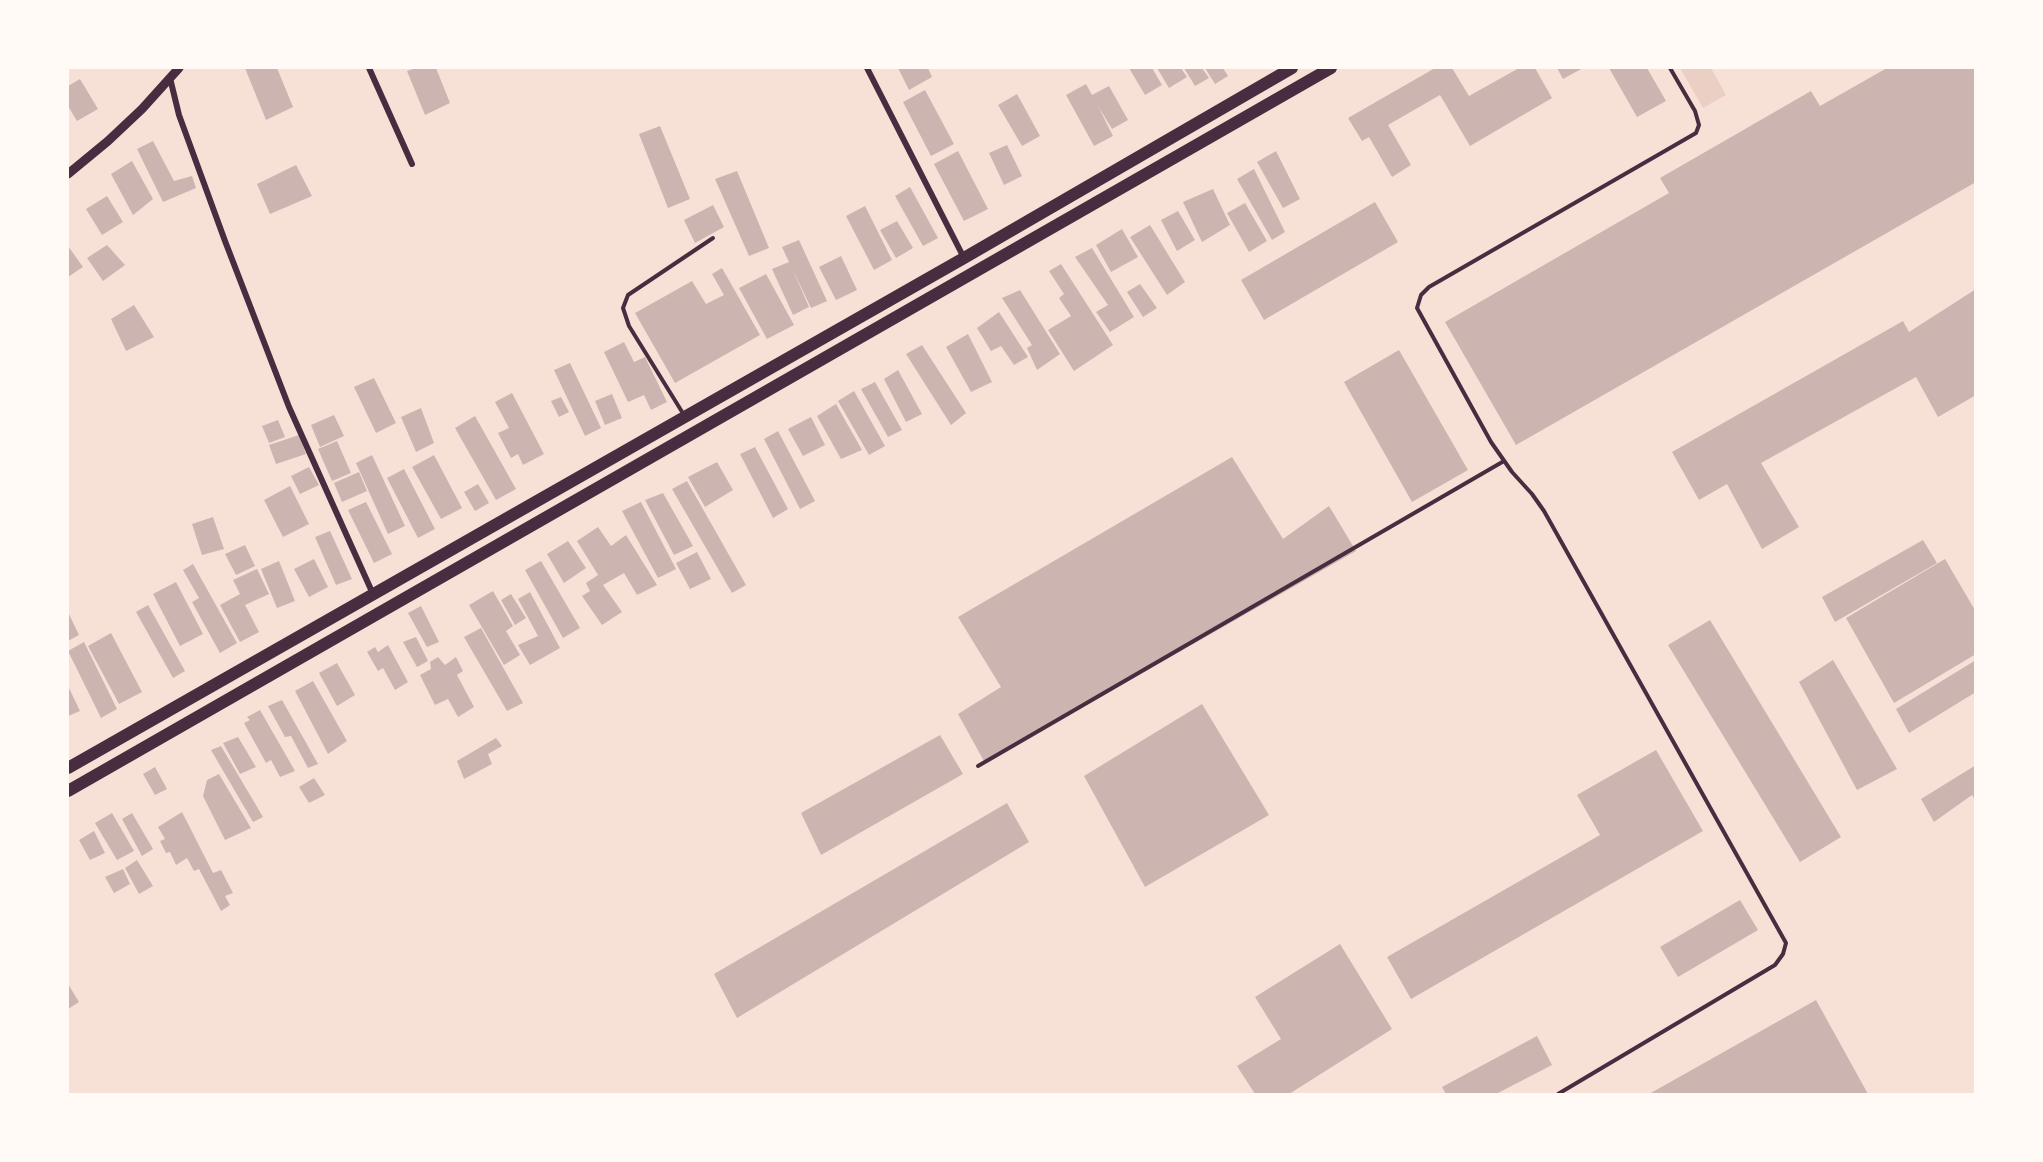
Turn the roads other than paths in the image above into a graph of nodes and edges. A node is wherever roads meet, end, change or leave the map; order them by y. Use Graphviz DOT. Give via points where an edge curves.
graph roads {
  1 [pos="179,68"];
  2 [pos="369,68"];
  3 [pos="867,68"];
  4 [pos="1292,68"];
  5 [pos="1331,68"];
  6 [pos="1670,68"];
  7 [pos="170,78"];
  8 [pos="412,164"];
  9 [pos="68,174"];
  10 [pos="713,238"];
  11 [pos="964,258"];
  12 [pos="685,415"];
  13 [pos="1504,461"];
  14 [pos="373,594"];
  15 [pos="382,611"];
  16 [pos="978,766"];
  17 [pos="68,768"];
  18 [pos="68,791"];
  19 [pos="1558,1095"];
  1 -- 7 [label="street"];
  2 -- 8 [label="street"];
  3 -- 11 [label="street"];
  4 -- 11 [label="main road"];
  5 -- 15 [label="main road"];
  6 -- 13 [label="lane" via="1695,111 1699,125 1696,133 1421,295 1417,308"];
  7 -- 9 [label="street" via="117,133"];
  7 -- 14 [label="street" via="183,125 289,407"];
  10 -- 12 [label="lane" via="628,295 623,308 629,326"];
  11 -- 12 [label="main road"];
  12 -- 14 [label="main road"];
  13 -- 16 [label="lane"];
  13 -- 19 [label="lane" via="1544,511 1786,943 1776,965"];
  14 -- 15 [label="main road"];
  14 -- 17 [label="main road"];
  15 -- 18 [label="main road"];
}
